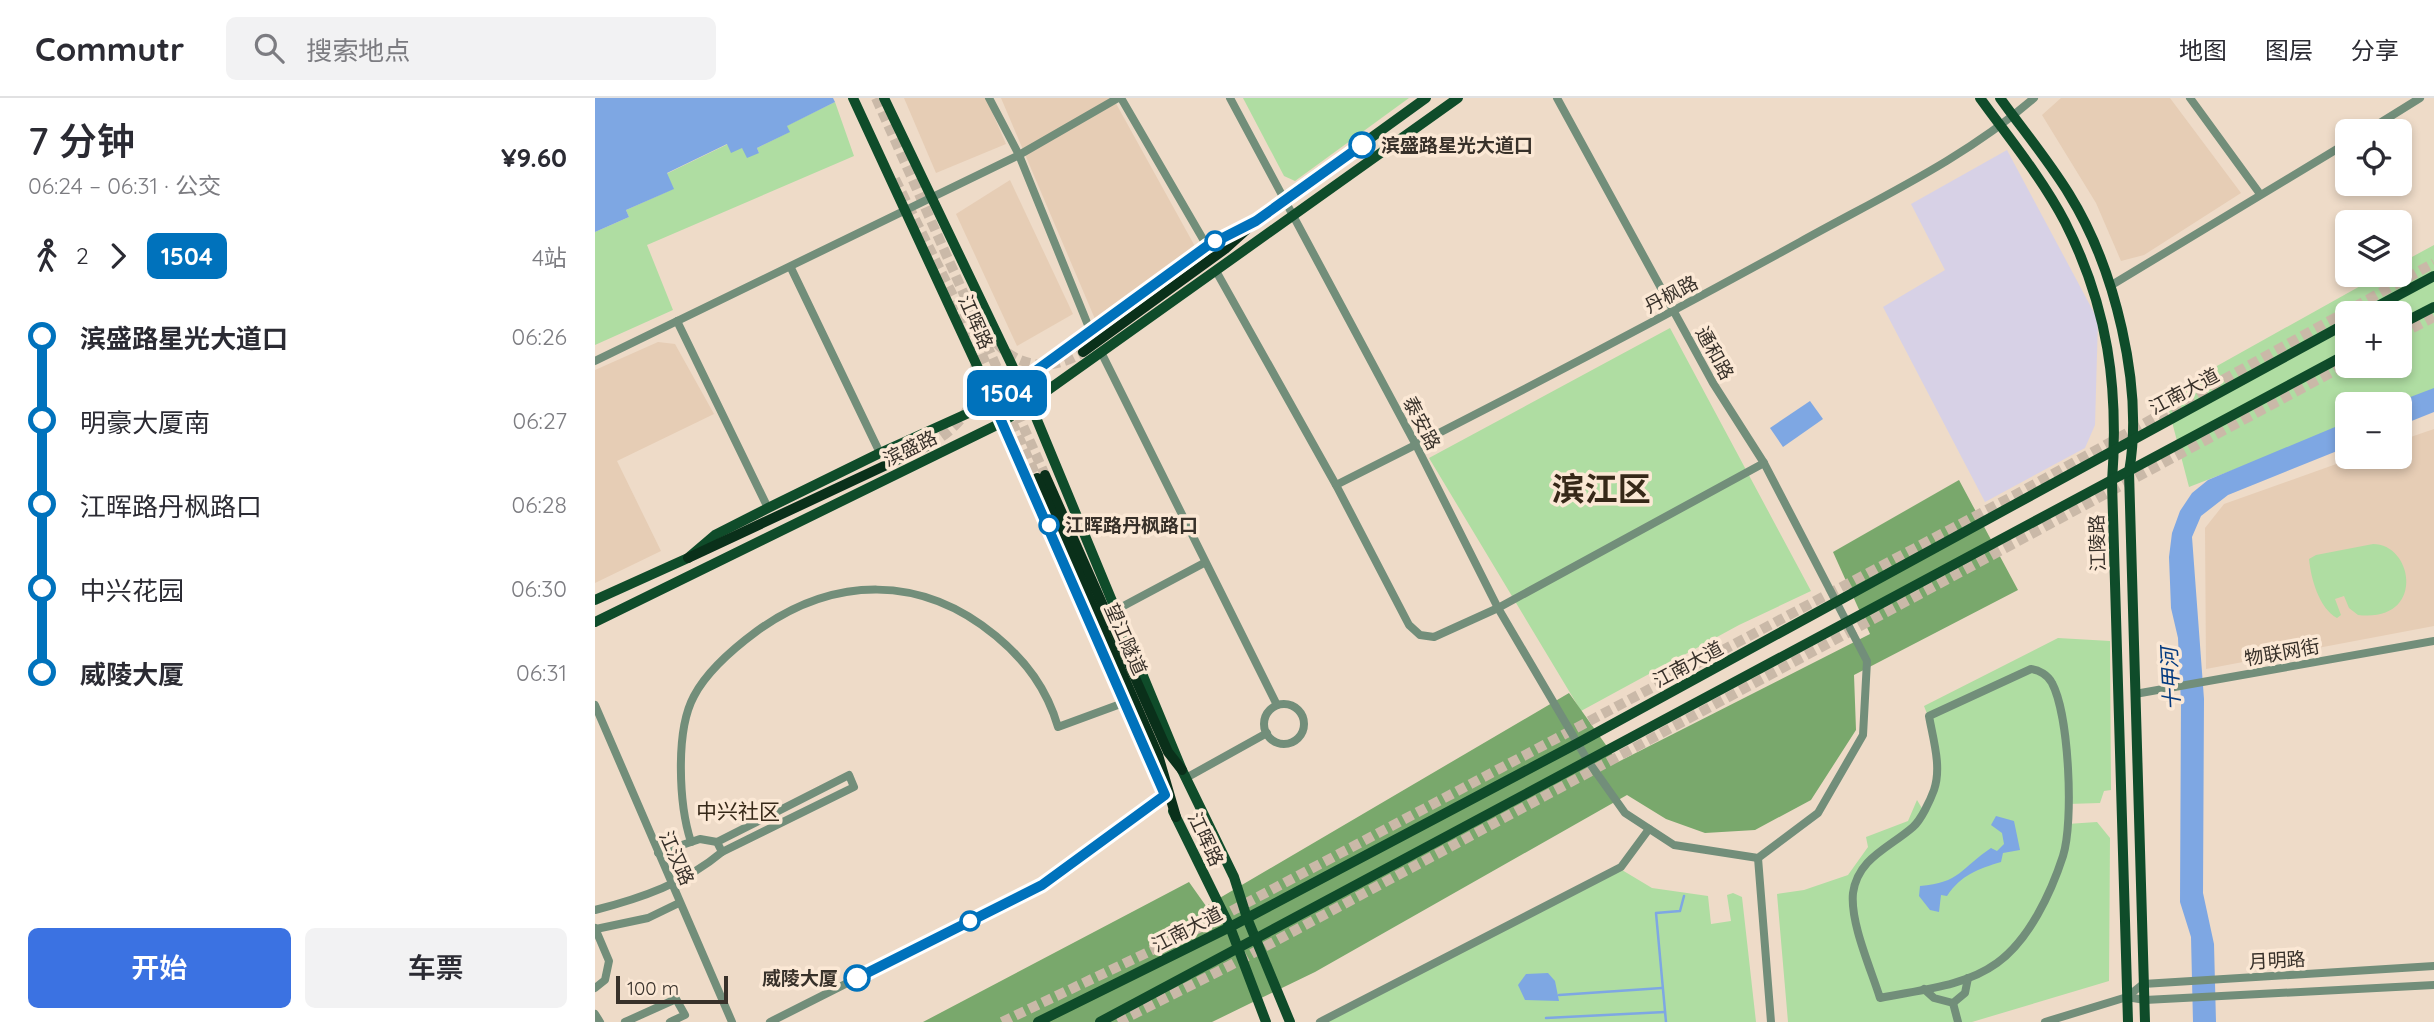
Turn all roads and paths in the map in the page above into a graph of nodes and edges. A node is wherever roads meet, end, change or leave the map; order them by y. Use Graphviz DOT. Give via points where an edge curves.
graph roads {
  1 [pos="853,98"];
  2 [pos="884,98"];
  3 [pos="989,98"];
  4 [pos="1120,98"];
  5 [pos="1230,98"];
  6 [pos="1426,98"];
  7 [pos="1458,98"];
  8 [pos="1557,98"];
  9 [pos="1980,98"];
  10 [pos="2000,98"];
  11 [pos="2034,98"];
  12 [pos="2190,98"];
  13 [pos="2420,98"];
  14 [pos="2013,116"];
  15 [pos="2386,119"];
  16 [pos="2001,127"];
  17 [pos="2335,150"];
  18 [pos="1019,155"];
  19 [pos="2260,194"];
  20 [pos="932,198"];
  21 [pos="1284,201"];
  22 [pos="906,210"];
  23 [pos="1294,216"];
  24 [pos="1256,221"];
  25 [pos="1207,246"];
  26 [pos="791,268"];
  27 [pos="1216,271"];
  28 [pos="2434,276"];
  29 [pos="2110,286"];
  30 [pos="2387,301"];
  31 [pos="2434,307"];
  32 [pos="1675,311"];
  33 [pos="2412,318"];
  34 [pos="677,321"];
  35 [pos="2335,329"];
  36 [pos="1090,330"];
  37 [pos="1083,352"];
  38 [pos="1101,352"];
  39 [pos="2335,360"];
  40 [pos="595,361"];
  41 [pos="1020,384"];
  42 [pos="993,402"];
  43 [pos="1030,403"];
  44 [pos="1003,422"];
  45 [pos="2135,437"];
  46 [pos="929,445"];
  47 [pos="1416,445"];
  48 [pos="2114,452"];
  49 [pos="880,453"];
  50 [pos="1764,463"];
  51 [pos="2129,472"];
  52 [pos="2112,482"];
  53 [pos="1336,485"];
  54 [pos="768,508"];
  55 [pos="688,558"];
  56 [pos="1204,563"];
  57 [pos="595,600"];
  58 [pos="1836,604"];
  59 [pos="1498,608"];
  60 [pos="1114,611"];
  61 [pos="595,622"];
  62 [pos="1844,623"];
  63 [pos="2434,641"];
  64 [pos="2135,694"];
  65 [pos="1126,702"];
  66 [pos="595,705"];
  67 [pos="1277,705"];
  68 [pos="1267,733"];
  69 [pos="1578,743"];
  70 [pos="1588,761"];
  71 [pos="1184,774"];
  72 [pos="1165,795"];
  73 [pos="1175,817"];
  74 [pos="1649,829"];
  75 [pos="691,842"];
  76 [pos="717,842"];
  77 [pos="722,852"];
  78 [pos="658,853"];
  79 [pos="1758,858"];
  80 [pos="672,885"];
  81 [pos="679,902"];
  82 [pos="595,910"];
  83 [pos="1247,918"];
  84 [pos="1230,927"];
  85 [pos="595,929"];
  86 [pos="1258,939"];
  87 [pos="1238,950"];
  88 [pos="2434,966"];
  89 [pos="1968,978"];
  90 [pos="2143,984"];
  91 [pos="2434,985"];
  92 [pos="595,988"];
  93 [pos="1924,989"];
  94 [pos="2127,997"];
  95 [pos="2145,1000"];
  96 [pos="1953,1003"];
  97 [pos="595,1014"];
  98 [pos="600,1022"];
  99 [pos="625,1022"];
  100 [pos="670,1022"];
  101 [pos="732,1022"];
  102 [pos="770,1022"];
  103 [pos="1038,1022"];
  104 [pos="1100,1022"];
  105 [pos="1266,1022"];
  106 [pos="1290,1022"];
  107 [pos="1320,1022"];
  108 [pos="1771,1022"];
  109 [pos="1958,1022"];
  110 [pos="2045,1022"];
  111 [pos="2128,1022"];
  112 [pos="2145,1022"];
  1 -- 22 [label="main road, 江晖路"];
  2 -- 20 [label="main road, 江晖路"];
  3 -- 18 [label="street"];
  4 -- 18 [label="street"];
  4 -- 25 [label="street"];
  5 -- 21 [label="street, 泰安路"];
  6 -- 21 [label="main road, 滨盛路"];
  7 -- 23 [label="main road, 滨盛路"];
  8 -- 32 [label="street, 通和路"];
  9 -- 16 [label="main road, 江陵路"];
  10 -- 14 [label="main road, 江陵路"];
  11 -- 14 [label="street, 丹枫路"];
  12 -- 19 [label="street"];
  13 -- 15 [label="street"];
  14 -- 16 [label="street, 丹枫路"];
  14 -- 29 [label="main road, 江陵路" via="2070,195"];
  16 -- 32 [label="street, 丹枫路"];
  16 -- 48 [label="main road, 江陵路" via="2065,222 2088,276 2112,360"];
  17 -- 19 [label="street"];
  18 -- 20 [label="street"];
  18 -- 36 [label="street"];
  19 -- 29 [label="street"];
  20 -- 22 [label="street"];
  20 -- 41 [label="main road, 江晖路"];
  21 -- 23 [label="street, 泰安路"];
  21 -- 24 [label="main road, 滨盛路"];
  22 -- 26 [label="street"];
  22 -- 42 [label="main road, 江晖路"];
  23 -- 27 [label="main road, 滨盛路"];
  23 -- 47 [label="street, 泰安路"];
  24 -- 25 [label="main road, 滨盛路"];
  24 -- 37 [label="highway" via="1225,249"];
  25 -- 36 [label="main road, 滨盛路"];
  26 -- 34 [label="street"];
  26 -- 49 [label="street"];
  27 -- 38 [label="main road, 滨盛路"];
  27 -- 53 [label="street"];
  28 -- 30 [label="main road"];
  29 -- 45 [label="main road, 江陵路" via="2127,362"];
  31 -- 33 [label="main road"];
  32 -- 47 [label="street, 丹枫路"];
  32 -- 50 [label="street, 通和路" via="1713,383"];
  34 -- 40 [label="street"];
  34 -- 54 [label="street"];
  35 -- 45 [label="main road, 江南大道"];
  36 -- 41 [label="main road, 滨盛路"];
  38 -- 43 [label="main road, 滨盛路"];
  38 -- 56 [label="street"];
  39 -- 51 [label="main road, 江南大道"];
  41 -- 42 [label="main road, 滨盛路"];
  41 -- 43 [label="main road, 江晖路"];
  42 -- 44 [label="main road, 江晖路"];
  42 -- 49 [label="main road, 滨盛路"];
  43 -- 44 [label="main road, 滨盛路"];
  43 -- 60 [label="main road, 江晖路"];
  44 -- 61 [label="main road, 滨盛路"];
  44 -- 65 [label="main road, 江晖路"];
  45 -- 48 [label="main road, 江南大道"];
  45 -- 51 [label="main road, 江陵路"];
  46 -- 55 [label="highway"];
  47 -- 53 [label="street, 丹枫路"];
  47 -- 59 [label="street, 泰安路"];
  48 -- 52 [label="main road, 江陵路"];
  48 -- 58 [label="main road, 江南大道"];
  49 -- 54 [label="main road, 滨盛路"];
  50 -- 58 [label="street, 通和路"];
  50 -- 59 [label="street"];
  51 -- 52 [label="main road, 江南大道"];
  51 -- 64 [label="main road, 江陵路"];
  52 -- 62 [label="main road, 江南大道"];
  52 -- 94 [label="main road, 江陵路"];
  53 -- 59 [label="street" via="1409,625 1420,635 1434,637"];
  54 -- 55 [label="main road, 滨盛路" via="715,535"];
  55 -- 57 [label="main road, 滨盛路"];
  56 -- 60 [label="street"];
  56 -- 67 [label="street"];
  58 -- 62 [label="street, 通和路"];
  58 -- 69 [label="main road, 江南大道"];
  59 -- 69 [label="street, 泰安路"];
  60 -- 71 [label="main road, 江晖路"];
  62 -- 70 [label="main road, 江南大道"];
  62 -- 79 [label="street, 通和路" via="1867,662 1863,735 1818,813"];
  63 -- 64 [label="street, 物联网街"];
  64 -- 90 [label="main road, 江陵路"];
  65 -- 72 [label="main road, 江晖路"];
  65 -- 75 [label="street" via="1058,727 1040,683 1020,659 980,624 949,606 913,593 865,589 810,600 783,612 747,639 722,660 693,696 680,781 682,815"];
  66 -- 78 [label="street, 江汉路"];
  67 -- 68 [label="street" via="1264,720"];
  67 -- 68 [label="street" via="1290,705 1301,713 1302,732 1287,743 1275,742"];
  68 -- 71 [label="street"];
  69 -- 70 [label="street, 泰安路"];
  69 -- 83 [label="main road, 江南大道"];
  70 -- 74 [label="street, 泰安路" via="1625,813"];
  70 -- 86 [label="main road, 江南大道"];
  71 -- 73 [label="highway, 望江隧道" via="1168,752 1041,476 1158,755"];
  71 -- 83 [label="main road, 江晖路" via="1234,877"];
  72 -- 73 [label="main road, 江晖路"];
  72 -- 102 [label="street" via="1042,885"];
  73 -- 84 [label="main road, 江晖路"];
  74 -- 79 [label="street, 泰安路" via="1674,845"];
  74 -- 107 [label="street" via="1621,867"];
  75 -- 76 [label="street"];
  75 -- 78 [label="street"];
  76 -- 77 [label="street"];
  76 -- 77 [label="street" via="849,775 854,787"];
  77 -- 80 [label="street"];
  78 -- 80 [label="street, 江汉路"];
  79 -- 108 [label="street"];
  80 -- 81 [label="street, 江汉路"];
  80 -- 82 [label="street"];
  81 -- 85 [label="street" via="648,918"];
  81 -- 101 [label="street, 江汉路"];
  83 -- 84 [label="main road, 江南大道"];
  83 -- 86 [label="main road, 江晖路"];
  84 -- 87 [label="main road, 江晖路"];
  84 -- 103 [label="main road, 江南大道"];
  85 -- 92 [label="street" via="610,961 605,980"];
  86 -- 87 [label="main road, 江南大道"];
  86 -- 106 [label="main road, 江晖路"];
  87 -- 104 [label="main road, 江南大道"];
  87 -- 105 [label="main road, 江晖路"];
  88 -- 90 [label="street, 月明路"];
  89 -- 93 [label="street"];
  89 -- 93 [label="street" via="1997,963 2018,941 2046,899 2064,853 2069,784 2062,722 2052,682 2031,668 1929,716 1937,762 1935,789 1915,825 1870,858 1857,878 1853,896 1859,933 1880,998"];
  89 -- 96 [label="street" via="1965,993"];
  90 -- 94 [label="street, 月明路"];
  90 -- 95 [label="main road, 江陵路"];
  91 -- 95 [label="street, 月明路"];
  93 -- 96 [label="street" via="1934,998"];
  94 -- 95 [label="street, 月明路"];
  94 -- 110 [label="street, 月明路"];
  94 -- 111 [label="main road, 江陵路"];
  95 -- 112 [label="main road, 江陵路"];
  96 -- 109 [label="street"];
  97 -- 98 [label="street"];
  99 -- 100 [label="street" via="676,999 685,1015"];
}
